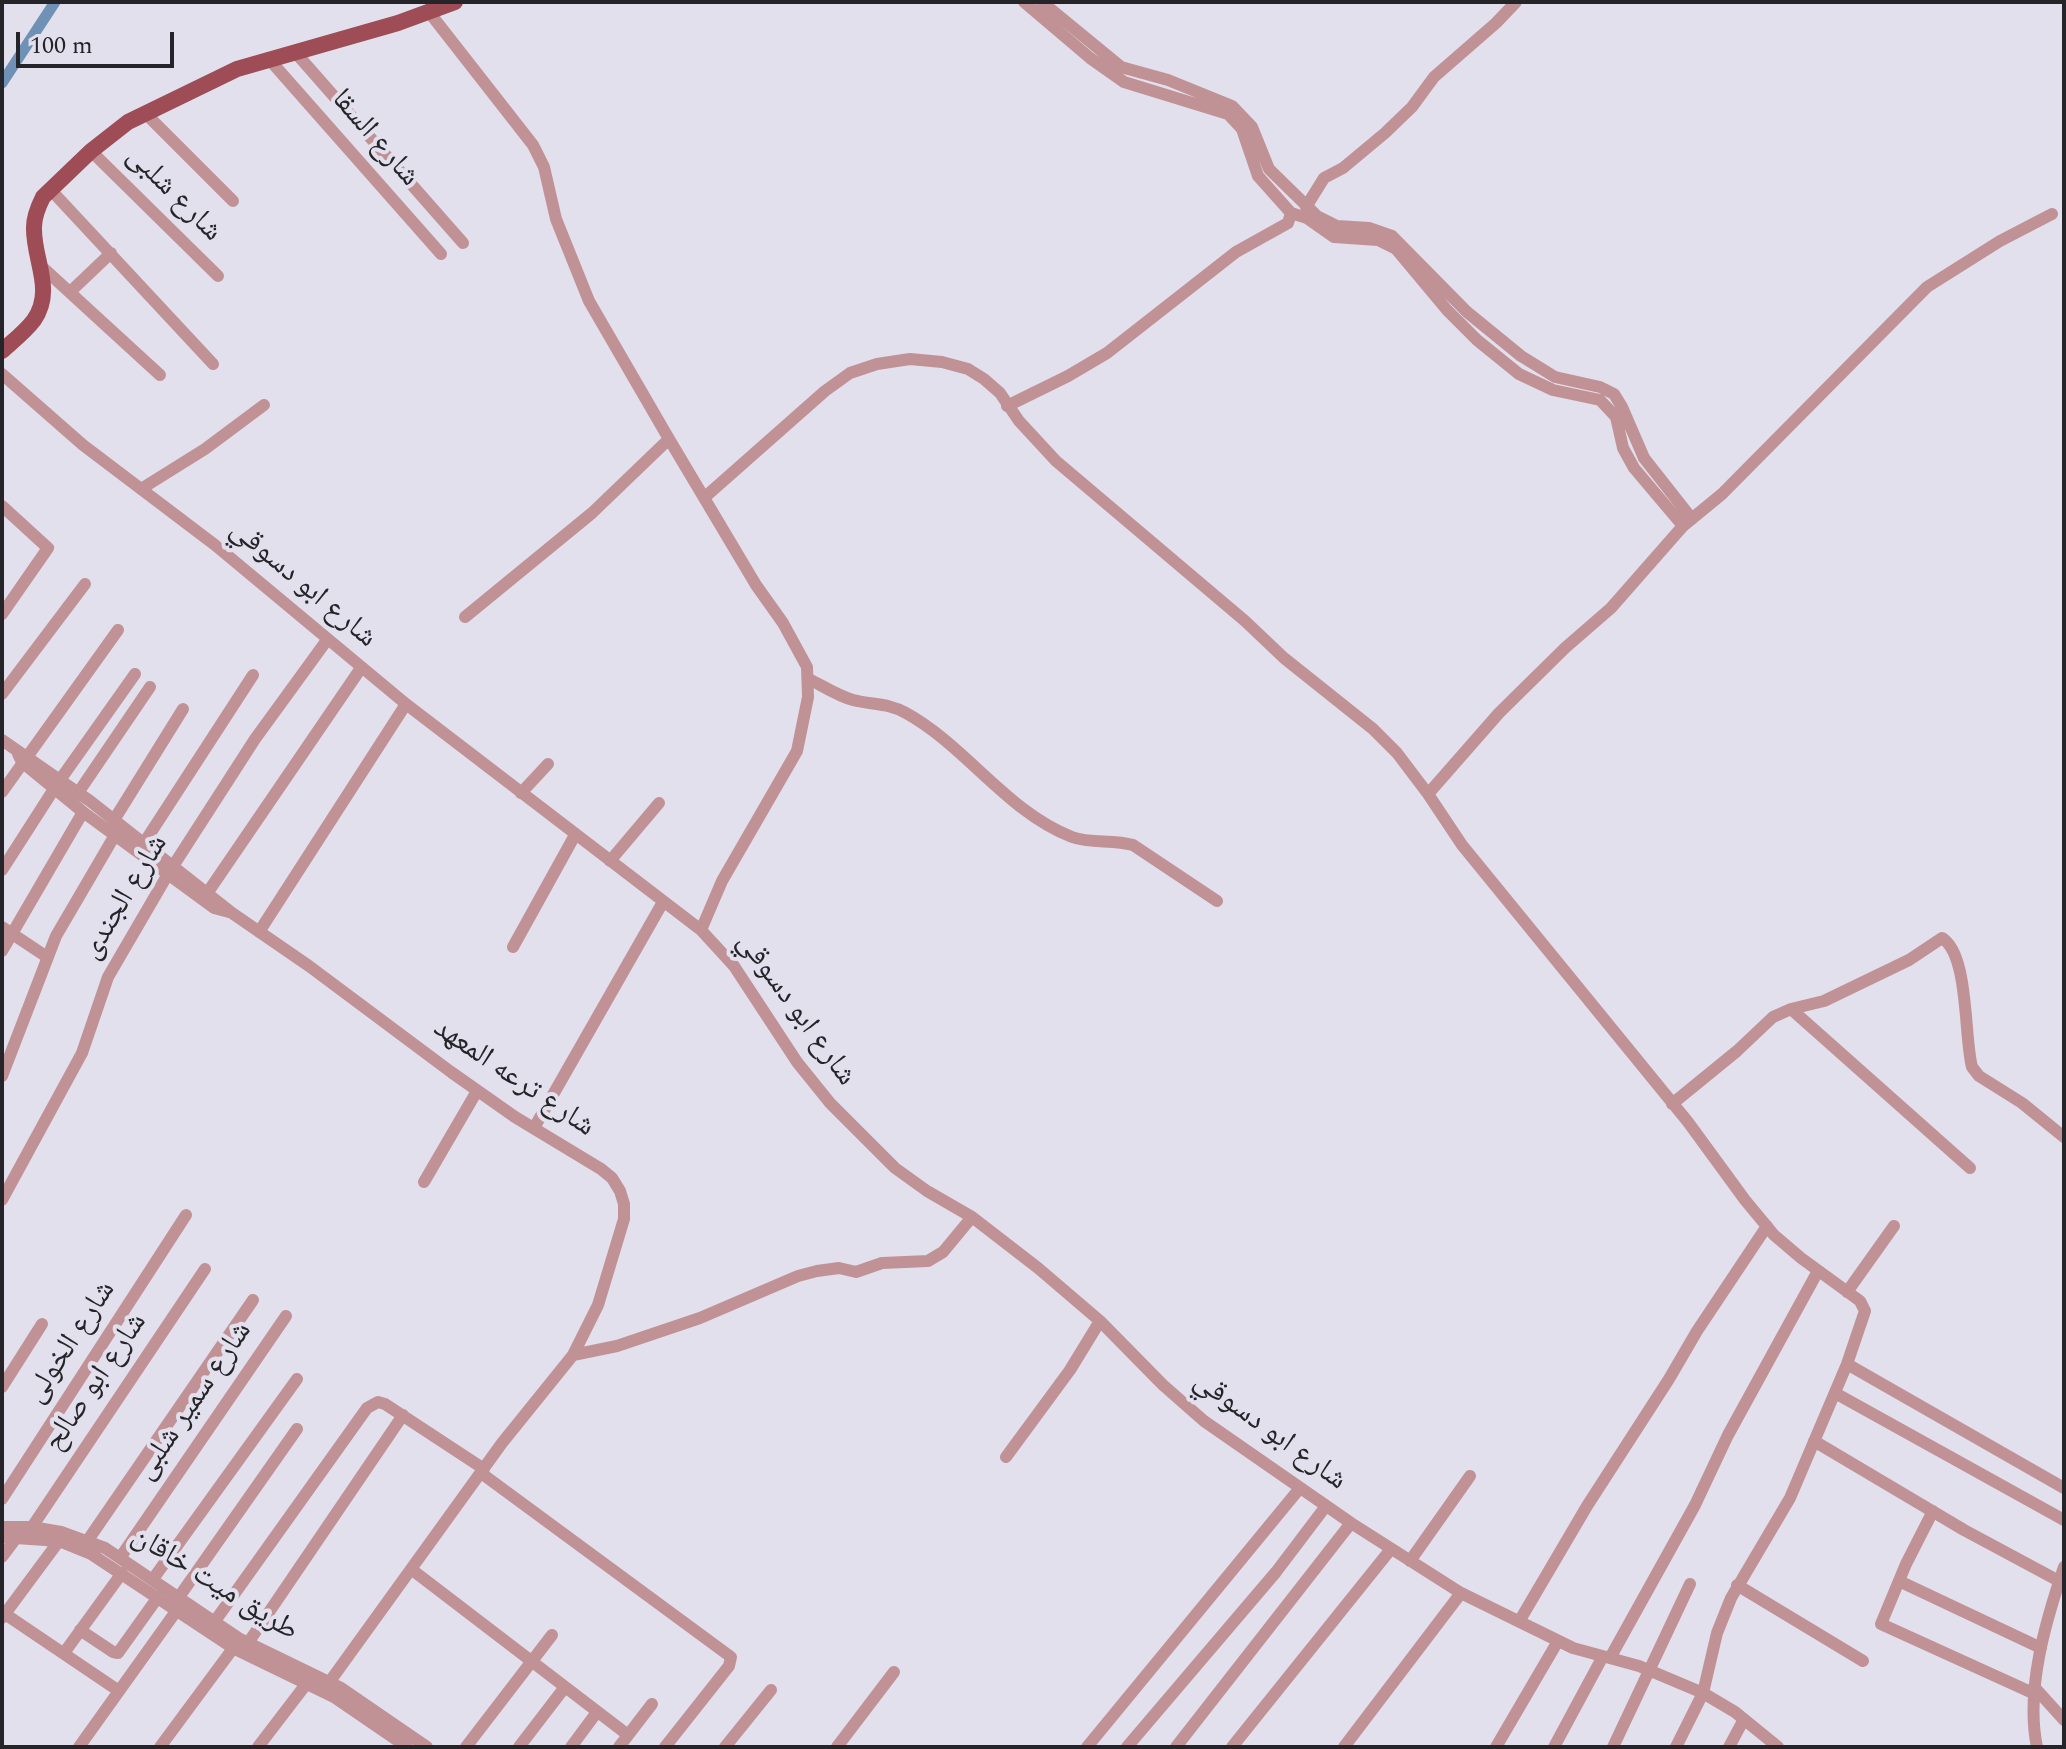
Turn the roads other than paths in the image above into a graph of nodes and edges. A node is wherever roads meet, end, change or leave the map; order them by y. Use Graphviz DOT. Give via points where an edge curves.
graph roads {
  1 [pos="455,2"];
  2 [pos="1024,2"];
  3 [pos="1042,2"];
  4 [pos="1516,2"];
  5 [pos="429,12"];
  6 [pos="295,52"];
  7 [pos="268,58"];
  8 [pos="145,113"];
  9 [pos="91,151"];
  10 [pos="50,189"];
  11 [pos="233,201"];
  12 [pos="1306,207"];
  13 [pos="1291,213"];
  14 [pos="2052,214"];
  15 [pos="463,243"];
  16 [pos="111,253"];
  17 [pos="441,254"];
  18 [pos="41,266"];
  19 [pos="218,276"];
  20 [pos="70,292"];
  21 [pos="2,351"];
  22 [pos="213,364"];
  23 [pos="2,374"];
  24 [pos="160,375"];
  25 [pos="264,405"];
  26 [pos="1007,406"];
  27 [pos="669,439"];
  28 [pos="141,489"];
  29 [pos="705,497"];
  30 [pos="2,506"];
  31 [pos="1687,523"];
  32 [pos="85,584"];
  33 [pos="2,614"];
  34 [pos="465,617"];
  35 [pos="118,630"];
  36 [pos="327,640"];
  37 [pos="361,668"];
  38 [pos="135,674"];
  39 [pos="253,675"];
  40 [pos="809,679"];
  41 [pos="150,687"];
  42 [pos="2,694"];
  43 [pos="406,704"];
  44 [pos="183,709"];
  45 [pos="2,740"];
  46 [pos="22,756"];
  47 [pos="548,764"];
  48 [pos="57,784"];
  49 [pos="2,792"];
  50 [pos="78,793"];
  51 [pos="521,793"];
  52 [pos="1428,794"];
  53 [pos="659,803"];
  54 [pos="83,812"];
  55 [pos="98,816"];
  56 [pos="114,820"];
  57 [pos="115,835"];
  58 [pos="575,835"];
  59 [pos="144,843"];
  60 [pos="610,861"];
  61 [pos="2,870"];
  62 [pos="171,870"];
  63 [pos="208,892"];
  64 [pos="1217,901"];
  65 [pos="663,902"];
  66 [pos="232,913"];
  67 [pos="701,930"];
  68 [pos="7,931"];
  69 [pos="259,932"];
  70 [pos="513,947"];
  71 [pos="2,951"];
  72 [pos="47,957"];
  73 [pos="1791,1009"];
  74 [pos="2,1076"];
  75 [pos="477,1091"];
  76 [pos="1672,1104"];
  77 [pos="534,1128"];
  78 [pos="2064,1137"];
  79 [pos="1970,1168"];
  80 [pos="424,1182"];
  81 [pos="2,1200"];
  82 [pos="186,1215"];
  83 [pos="972,1217"];
  84 [pos="1767,1226"];
  85 [pos="1894,1226"];
  86 [pos="205,1269"];
  87 [pos="1818,1271"];
  88 [pos="1847,1292"];
  89 [pos="253,1300"];
  90 [pos="286,1316"];
  91 [pos="1100,1321"];
  92 [pos="42,1324"];
  93 [pos="573,1355"];
  94 [pos="1847,1364"];
  95 [pos="297,1379"];
  96 [pos="2,1387"];
  97 [pos="1835,1393"];
  98 [pos="403,1415"];
  99 [pos="297,1429"];
  100 [pos="1814,1441"];
  101 [pos="1006,1457"];
  102 [pos="482,1471"];
  103 [pos="1470,1476"];
  104 [pos="1300,1488"];
  105 [pos="2064,1488"];
  106 [pos="2,1499"];
  107 [pos="1326,1506"];
  108 [pos="1933,1511"];
  109 [pos="2064,1520"];
  110 [pos="1351,1523"];
  111 [pos="2,1527"];
  112 [pos="32,1527"];
  113 [pos="2,1537"];
  114 [pos="17,1537"];
  115 [pos="88,1540"];
  116 [pos="59,1541"];
  117 [pos="1391,1549"];
  118 [pos="2,1557"];
  119 [pos="120,1558"];
  120 [pos="1410,1561"];
  121 [pos="2064,1567"];
  122 [pos="411,1569"];
  123 [pos="122,1573"];
  124 [pos="153,1579"];
  125 [pos="1899,1581"];
  126 [pos="2059,1581"];
  127 [pos="1690,1584"];
  128 [pos="1737,1585"];
  129 [pos="1461,1593"];
  130 [pos="158,1597"];
  131 [pos="178,1604"];
  132 [pos="3,1616"];
  133 [pos="1520,1620"];
  134 [pos="215,1621"];
  135 [pos="80,1630"];
  136 [pos="552,1635"];
  137 [pos="1558,1641"];
  138 [pos="241,1643"];
  139 [pos="2041,1648"];
  140 [pos="64,1653"];
  141 [pos="1606,1658"];
  142 [pos="1863,1661"];
  143 [pos="531,1662"];
  144 [pos="1651,1670"];
  145 [pos="894,1672"];
  146 [pos="307,1683"];
  147 [pos="326,1686"];
  148 [pos="565,1687"];
  149 [pos="771,1690"];
  150 [pos="119,1691"];
  151 [pos="2036,1692"];
  152 [pos="1703,1693"];
  153 [pos="652,1704"];
  154 [pos="597,1712"];
  155 [pos="1744,1719"];
  156 [pos="2064,1720"];
  157 [pos="628,1735"];
  158 [pos="79,1747"];
  159 [pos="160,1747"];
  160 [pos="258,1747"];
  161 [pos="407,1747"];
  162 [pos="427,1747"];
  163 [pos="466,1747"];
  164 [pos="519,1747"];
  165 [pos="571,1747"];
  166 [pos="619,1747"];
  167 [pos="665,1747"];
  168 [pos="725,1747"];
  169 [pos="837,1747"];
  170 [pos="1087,1747"];
  171 [pos="1127,1747"];
  172 [pos="1176,1747"];
  173 [pos="1232,1747"];
  174 [pos="1344,1747"];
  175 [pos="1496,1747"];
  176 [pos="1554,1747"];
  177 [pos="1613,1747"];
  178 [pos="1676,1747"];
  179 [pos="1729,1747"];
  180 [pos="1778,1747"];
  181 [pos="2037,1747"];
  1 -- 5 [label="main road"];
  2 -- 13 [label="street" via="1124,82 1228,114 1242,129 1258,176"];
  3 -- 12 [label="street" via="1121,67 1214,97 1240,112 1269,169"];
  4 -- 12 [label="street" via="1434,77 1395,125 1324,178"];
  5 -- 6 [label="main road"];
  5 -- 27 [label="street" via="533,145 589,301"];
  6 -- 7 [label="main road"];
  6 -- 15 [label="street"];
  7 -- 8 [label="main road"];
  7 -- 17 [label="street, شارع السقا"];
  8 -- 9 [label="main road"];
  8 -- 11 [label="street"];
  9 -- 10 [label="main road"];
  9 -- 19 [label="street, شارع شلبى"];
  10 -- 16 [label="street"];
  10 -- 18 [label="main road" via="36,211 34,226"];
  12 -- 31 [label="street" via="1330,224 1377,229 1392,236 1467,312 1521,356 1555,377 1614,394 1644,458"];
  13 -- 26 [label="street" via="1288,223 1236,252 1107,353"];
  13 -- 31 [label="street" via="1334,237 1386,242 1477,340 1519,374 1553,390 1600,400 1616,417 1634,468"];
  14 -- 31 [label="street" via="1927,287"];
  16 -- 20 [label="street"];
  16 -- 22 [label="street"];
  18 -- 20 [label="street"];
  18 -- 21 [label="main road" via="40,308"];
  20 -- 24 [label="street"];
  23 -- 28 [label="street, شارع ابو دسوقي"];
  25 -- 28 [label="street"];
  26 -- 29 [label="street" via="1000,393 968,369 910,359 877,364 850,373 825,391"];
  26 -- 52 [label="street" via="1056,461 1373,729"];
  27 -- 29 [label="street"];
  27 -- 34 [label="street" via="592,513"];
  28 -- 36 [label="street, شارع ابو دسوقي"];
  29 -- 40 [label="street" via="802,655"];
  30 -- 33 [label="street" via="46,543 47,550"];
  31 -- 52 [label="street" via="1611,608 1499,713"];
  32 -- 42 [label="street"];
  35 -- 46 [label="street"];
  36 -- 37 [label="street, شارع ابو دسوقي"];
  36 -- 62 [label="street, شارع الجندى" via="255,739"];
  37 -- 43 [label="street, شارع ابو دسوقي"];
  37 -- 63 [label="street"];
  38 -- 48 [label="street"];
  39 -- 59 [label="street"];
  40 -- 64 [label="street" via="851,700 904,711 1058,830 1081,840 1133,845"];
  40 -- 67 [label="street" via="797,751 722,881"];
  41 -- 50 [label="street"];
  43 -- 51 [label="street, شارع ابو دسوقي"];
  43 -- 69 [label="street"];
  44 -- 56 [label="street"];
  45 -- 46 [label="street, شارع ترعه المعهد"];
  46 -- 48 [label="street, شارع ترعه المعهد"];
  46 -- 49 [label="street"];
  47 -- 51 [label="street"];
  48 -- 50 [label="street, شارع ترعه المعهد"];
  48 -- 54 [label="street, شارع ترعه المعهد"];
  48 -- 61 [label="street"];
  50 -- 55 [label="street, شارع ترعه المعهد"];
  51 -- 58 [label="street, شارع ابو دسوقي"];
  52 -- 76 [label="street" via="1462,845"];
  53 -- 60 [label="street"];
  54 -- 55 [label="street, شارع ترعه المعهد"];
  54 -- 68 [label="street"];
  55 -- 56 [label="street, شارع ترعه المعهد"];
  55 -- 57 [label="street, شارع ترعه المعهد"];
  56 -- 59 [label="street, شارع ترعه المعهد"];
  57 -- 62 [label="street, شارع ترعه المعهد"];
  57 -- 72 [label="street"];
  58 -- 60 [label="street, شارع ابو دسوقي"];
  58 -- 70 [label="street"];
  59 -- 62 [label="street, شارع ترعه المعهد"];
  60 -- 65 [label="street, شارع ابو دسوقي"];
  62 -- 63 [label="street, شارع ترعه المعهد"];
  62 -- 66 [label="street, شارع ترعه المعهد" via="214,908"];
  62 -- 81 [label="street, شارع الجندى" via="104,984 86,1044"];
  63 -- 66 [label="street, شارع ترعه المعهد"];
  65 -- 67 [label="street, شارع ابو دسوقي"];
  65 -- 77 [label="street"];
  66 -- 69 [label="street, شارع ترعه المعهد"];
  67 -- 83 [label="street, شارع ابو دسوقي" via="728,957 830,1103 895,1168"];
  68 -- 71 [label="street"];
  68 -- 72 [label="street"];
  69 -- 75 [label="street, شارع ترعه المعهد"];
  72 -- 74 [label="street"];
  73 -- 76 [label="street" via="1773,1017"];
  73 -- 78 [label="street" via="1824,1001 1944,938 1961,976 1972,1067"];
  73 -- 79 [label="street"];
  75 -- 77 [label="street, شارع ترعه المعهد"];
  75 -- 80 [label="street"];
  76 -- 84 [label="street"];
  77 -- 93 [label="street, شارع ترعه المعهد" via="612,1178 624,1204 598,1305"];
  82 -- 106 [label="street, شارع الخولى"];
  83 -- 91 [label="street, شارع ابو دسوقي"];
  83 -- 93 [label="street" via="943,1252 928,1261 798,1276 700,1318"];
  84 -- 87 [label="street"];
  84 -- 133 [label="street"];
  85 -- 88 [label="street"];
  86 -- 112 [label="street, شارع ابو صالح"];
  87 -- 88 [label="street"];
  87 -- 141 [label="street" via="1695,1505"];
  88 -- 94 [label="street" via="1865,1311"];
  89 -- 115 [label="street"];
  90 -- 119 [label="street, شارع سمير شلبى"];
  91 -- 101 [label="street"];
  91 -- 104 [label="street, شارع ابو دسوقي" via="1204,1421"];
  92 -- 96 [label="street"];
  93 -- 102 [label="street, شارع ترعه المعهد"];
  94 -- 97 [label="street"];
  94 -- 105 [label="street"];
  95 -- 124 [label="street"];
  97 -- 100 [label="street"];
  97 -- 109 [label="street"];
  98 -- 102 [label="street"];
  98 -- 134 [label="street" via="378,1402 367,1408"];
  98 -- 138 [label="street"];
  99 -- 131 [label="street"];
  100 -- 108 [label="street"];
  100 -- 128 [label="street" via="1780,1519"];
  102 -- 122 [label="street, شارع ترعه المعهد"];
  102 -- 167 [label="street" via="729,1655 729,1666"];
  103 -- 120 [label="street"];
  104 -- 107 [label="street, شارع ابو دسوقي"];
  104 -- 170 [label="street"];
  107 -- 110 [label="street, شارع ابو دسوقي"];
  107 -- 171 [label="street"];
  108 -- 125 [label="street"];
  108 -- 126 [label="street"];
  110 -- 117 [label="street, شارع ابو دسوقي"];
  110 -- 172 [label="street"];
  111 -- 112 [label="street, طريق ميت خاقان"];
  112 -- 115 [label="street, طريق ميت خاقان"];
  113 -- 114 [label="street, طريق ميت خاقان"];
  114 -- 116 [label="street, طريق ميت خاقان"];
  114 -- 118 [label="street"];
  115 -- 119 [label="street, طريق ميت خاقان"];
  116 -- 123 [label="street, طريق ميت خاقان"];
  116 -- 132 [label="street"];
  117 -- 120 [label="street, شارع ابو دسوقي"];
  117 -- 173 [label="street"];
  119 -- 124 [label="street, طريق ميت خاقان"];
  120 -- 129 [label="street, شارع ابو دسوقي"];
  121 -- 126 [label="street"];
  122 -- 143 [label="street"];
  122 -- 147 [label="street, شارع ترعه المعهد"];
  123 -- 130 [label="street, طريق ميت خاقان"];
  123 -- 135 [label="street"];
  124 -- 131 [label="street, طريق ميت خاقان"];
  125 -- 139 [label="street"];
  125 -- 151 [label="street" via="1883,1627"];
  126 -- 139 [label="street"];
  127 -- 144 [label="street"];
  128 -- 142 [label="street"];
  128 -- 152 [label="street" via="1717,1633"];
  129 -- 133 [label="street, شارع ابو دسوقي"];
  129 -- 174 [label="street"];
  130 -- 131 [label="street, طريق ميت خاقان"];
  130 -- 135 [label="street" via="118,1653"];
  131 -- 134 [label="street, طريق ميت خاقان"];
  131 -- 138 [label="street, طريق ميت خاقان"];
  131 -- 150 [label="street"];
  132 -- 140 [label="street"];
  133 -- 137 [label="street, شارع ابو دسوقي"];
  134 -- 138 [label="street, طريق ميت خاقان"];
  135 -- 140 [label="street"];
  136 -- 143 [label="street"];
  137 -- 141 [label="street, شارع ابو دسوقي"];
  137 -- 175 [label="street"];
  138 -- 146 [label="street, طريق ميت خاقان"];
  138 -- 147 [label="street, طريق ميت خاقان"];
  138 -- 159 [label="street"];
  139 -- 151 [label="street"];
  140 -- 150 [label="street"];
  141 -- 144 [label="street, شارع ابو دسوقي"];
  141 -- 176 [label="street"];
  143 -- 148 [label="street"];
  143 -- 163 [label="street"];
  144 -- 152 [label="street, شارع ابو دسوقي"];
  144 -- 177 [label="street"];
  145 -- 169 [label="street"];
  146 -- 147 [label="street, طريق ميت خاقان"];
  146 -- 160 [label="street"];
  147 -- 161 [label="street, طريق ميت خاقان"];
  147 -- 162 [label="street, طريق ميت خاقان"];
  148 -- 154 [label="street"];
  148 -- 164 [label="street"];
  149 -- 168 [label="street"];
  150 -- 158 [label="street"];
  151 -- 156 [label="street"];
  151 -- 181 [label="street"];
  152 -- 155 [label="street, شارع ابو دسوقي"];
  152 -- 178 [label="street"];
  153 -- 157 [label="street"];
  154 -- 157 [label="street"];
  154 -- 165 [label="street"];
  155 -- 179 [label="street"];
  155 -- 180 [label="street, شارع ابو دسوقي"];
  157 -- 166 [label="street"];
}
